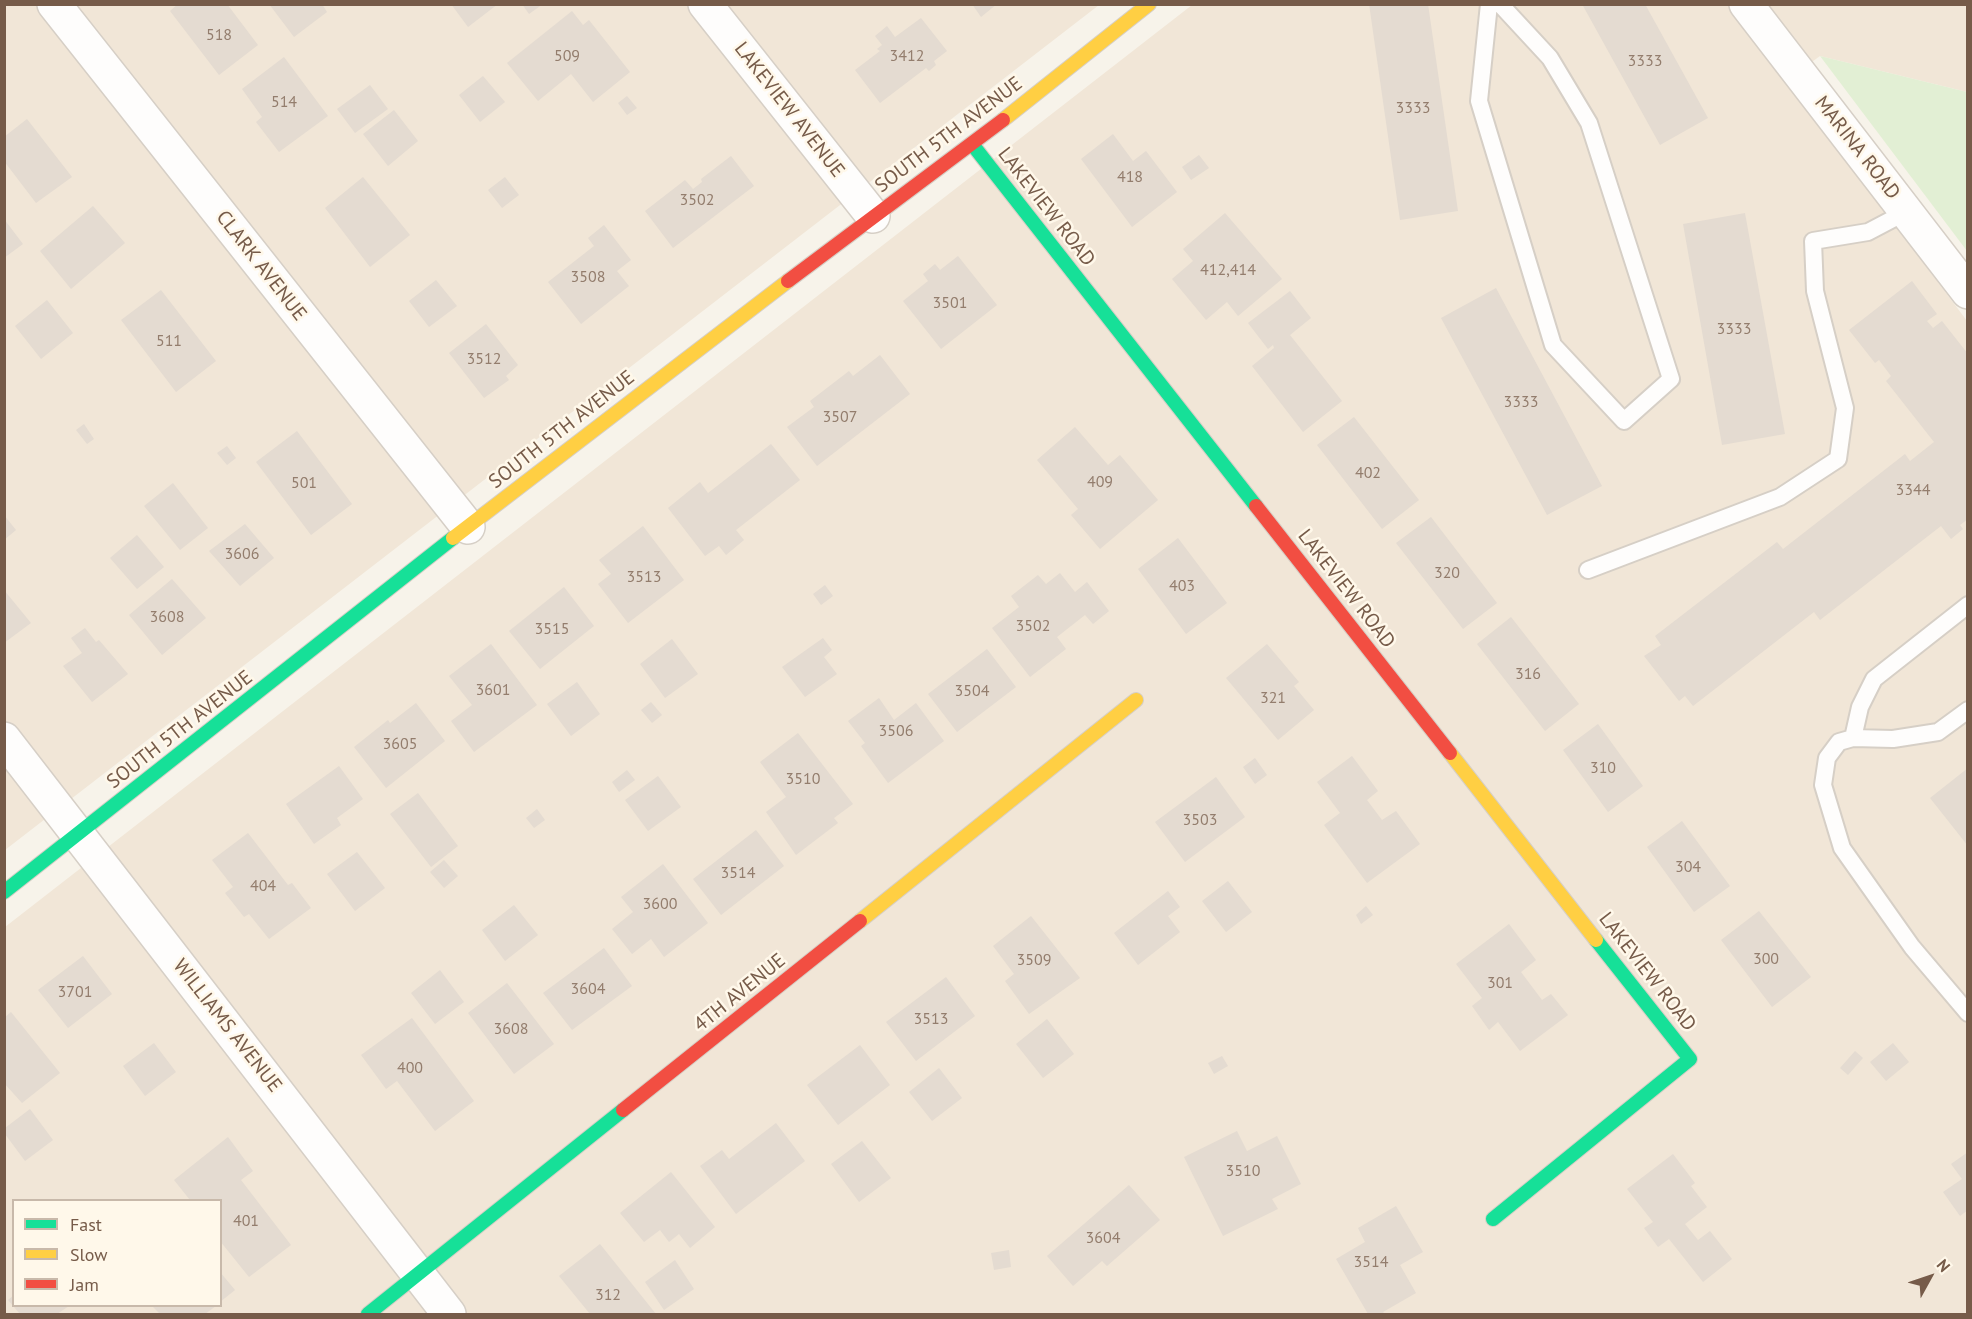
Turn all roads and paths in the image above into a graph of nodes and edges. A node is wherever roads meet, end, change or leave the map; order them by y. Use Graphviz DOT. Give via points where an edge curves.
graph roads {
  1 [pos="54,4"];
  2 [pos="705,4"];
  3 [pos="1149,4"];
  4 [pos="1489,4"];
  5 [pos="1500,4"];
  6 [pos="1746,4"];
  7 [pos="972,144"];
  8 [pos="1906,212"];
  9 [pos="873,216"];
  10 [pos="1968,292"];
  11 [pos="468,527"];
  12 [pos="1588,570"];
  13 [pos="1968,605"];
  14 [pos="1136,700"];
  15 [pos="1968,710"];
  16 [pos="1853,738"];
  17 [pos="4,739"];
  18 [pos="80,834"];
  19 [pos="4,892"];
  20 [pos="1968,1013"];
  21 [pos="1493,1219"];
  22 [pos="419,1276"];
  23 [pos="368,1314"];
  24 [pos="449,1314"];
  1 -- 11 [label="street, CLARK AVENUE"];
  2 -- 9 [label="street, LAKEVIEW AVENUE"];
  3 -- 7 [label="street, SOUTH 5TH AVENUE"];
  4 -- 5 [label="lane" via="1479,101 1553,345 1624,421 1671,379 1589,123 1550,58"];
  6 -- 8 [label="street, MARINA ROAD"];
  7 -- 9 [label="street, SOUTH 5TH AVENUE"];
  7 -- 21 [label="street, LAKEVIEW ROAD" via="1690,1059"];
  8 -- 10 [label="street, MARINA ROAD"];
  8 -- 12 [label="lane" via="1868,231 1813,241 1815,291 1845,408 1838,459 1780,497"];
  9 -- 11 [label="street, SOUTH 5TH AVENUE"];
  11 -- 18 [label="street, SOUTH 5TH AVENUE"];
  13 -- 16 [label="lane" via="1874,679 1860,707"];
  14 -- 22 [label="street, 4TH AVENUE"];
  15 -- 16 [label="lane" via="1938,732 1893,739"];
  16 -- 20 [label="lane" via="1839,742 1827,758 1823,785 1842,848 1912,947"];
  17 -- 18 [label="street, WILLIAMS AVENUE"];
  18 -- 19 [label="street, SOUTH 5TH AVENUE"];
  18 -- 22 [label="street, WILLIAMS AVENUE"];
  22 -- 23 [label="street, 4TH AVENUE"];
  22 -- 24 [label="street, WILLIAMS AVENUE"];
}
